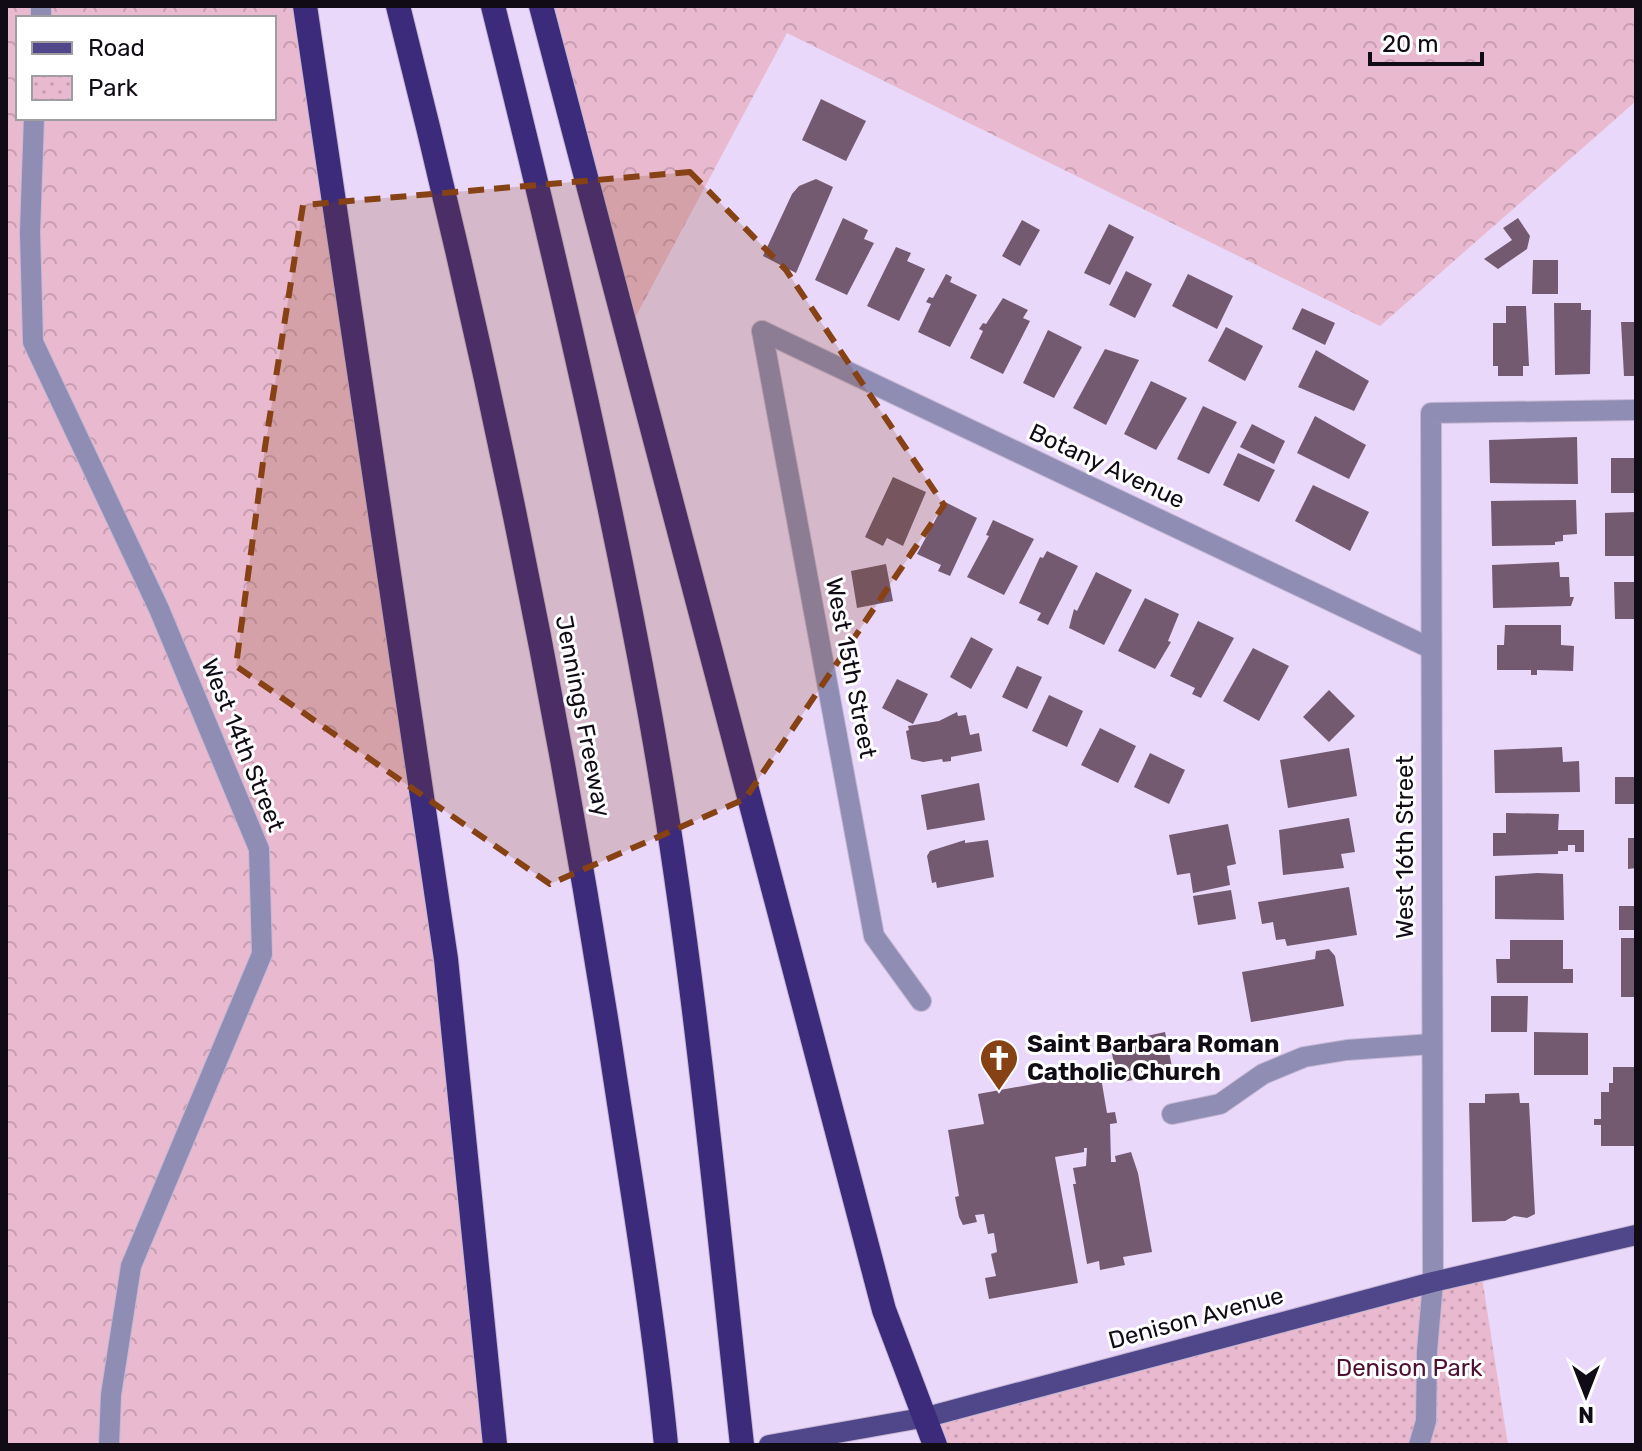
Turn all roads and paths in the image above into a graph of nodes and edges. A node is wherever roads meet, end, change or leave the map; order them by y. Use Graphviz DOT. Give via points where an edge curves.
graph roads {
  1 [pos="305,6"];
  2 [pos="398,6"];
  3 [pos="493,6"];
  4 [pos="541,6"];
  5 [pos="34,120"];
  6 [pos="762,331"];
  7 [pos="1636,410"];
  8 [pos="1430,648"];
  9 [pos="921,1001"];
  10 [pos="1432,1044"];
  11 [pos="1172,1114"];
  12 [pos="1636,1235"];
  13 [pos="1433,1282"];
  14 [pos="927,1417"];
  15 [pos="109,1445"];
  16 [pos="495,1445"];
  17 [pos="666,1445"];
  18 [pos="742,1445"];
  19 [pos="769,1445"];
  20 [pos="935,1445"];
  21 [pos="1419,1445"];
  1 -- 16 [label="highway" via="446,959"];
  2 -- 17 [label="highway, Jennings Freeway" via="453,223 543,656 583,872 656,1342"];
  3 -- 18 [label="highway" via="553,249 649,712 700,1058"];
  4 -- 14 [label="highway" via="884,1310"];
  5 -- 15 [label="street, West 14th Street" via="33,342 159,609 259,849 262,954 131,1266 111,1395"];
  6 -- 8 [label="street, Botany Avenue"];
  6 -- 9 [label="street, West 15th Street" via="874,936"];
  7 -- 8 [label="street, West 16th Street" via="1431,413"];
  8 -- 10 [label="street, West 16th Street"];
  10 -- 11 [label="street" via="1304,1057 1263,1074 1220,1104"];
  10 -- 13 [label="street, West 16th Street"];
  12 -- 13 [label="main road, Denison Avenue"];
  13 -- 14 [label="main road, Denison Avenue"];
  13 -- 21 [label="street" via="1426,1421"];
  14 -- 19 [label="main road, Denison Avenue"];
  14 -- 20 [label="highway"];
}
